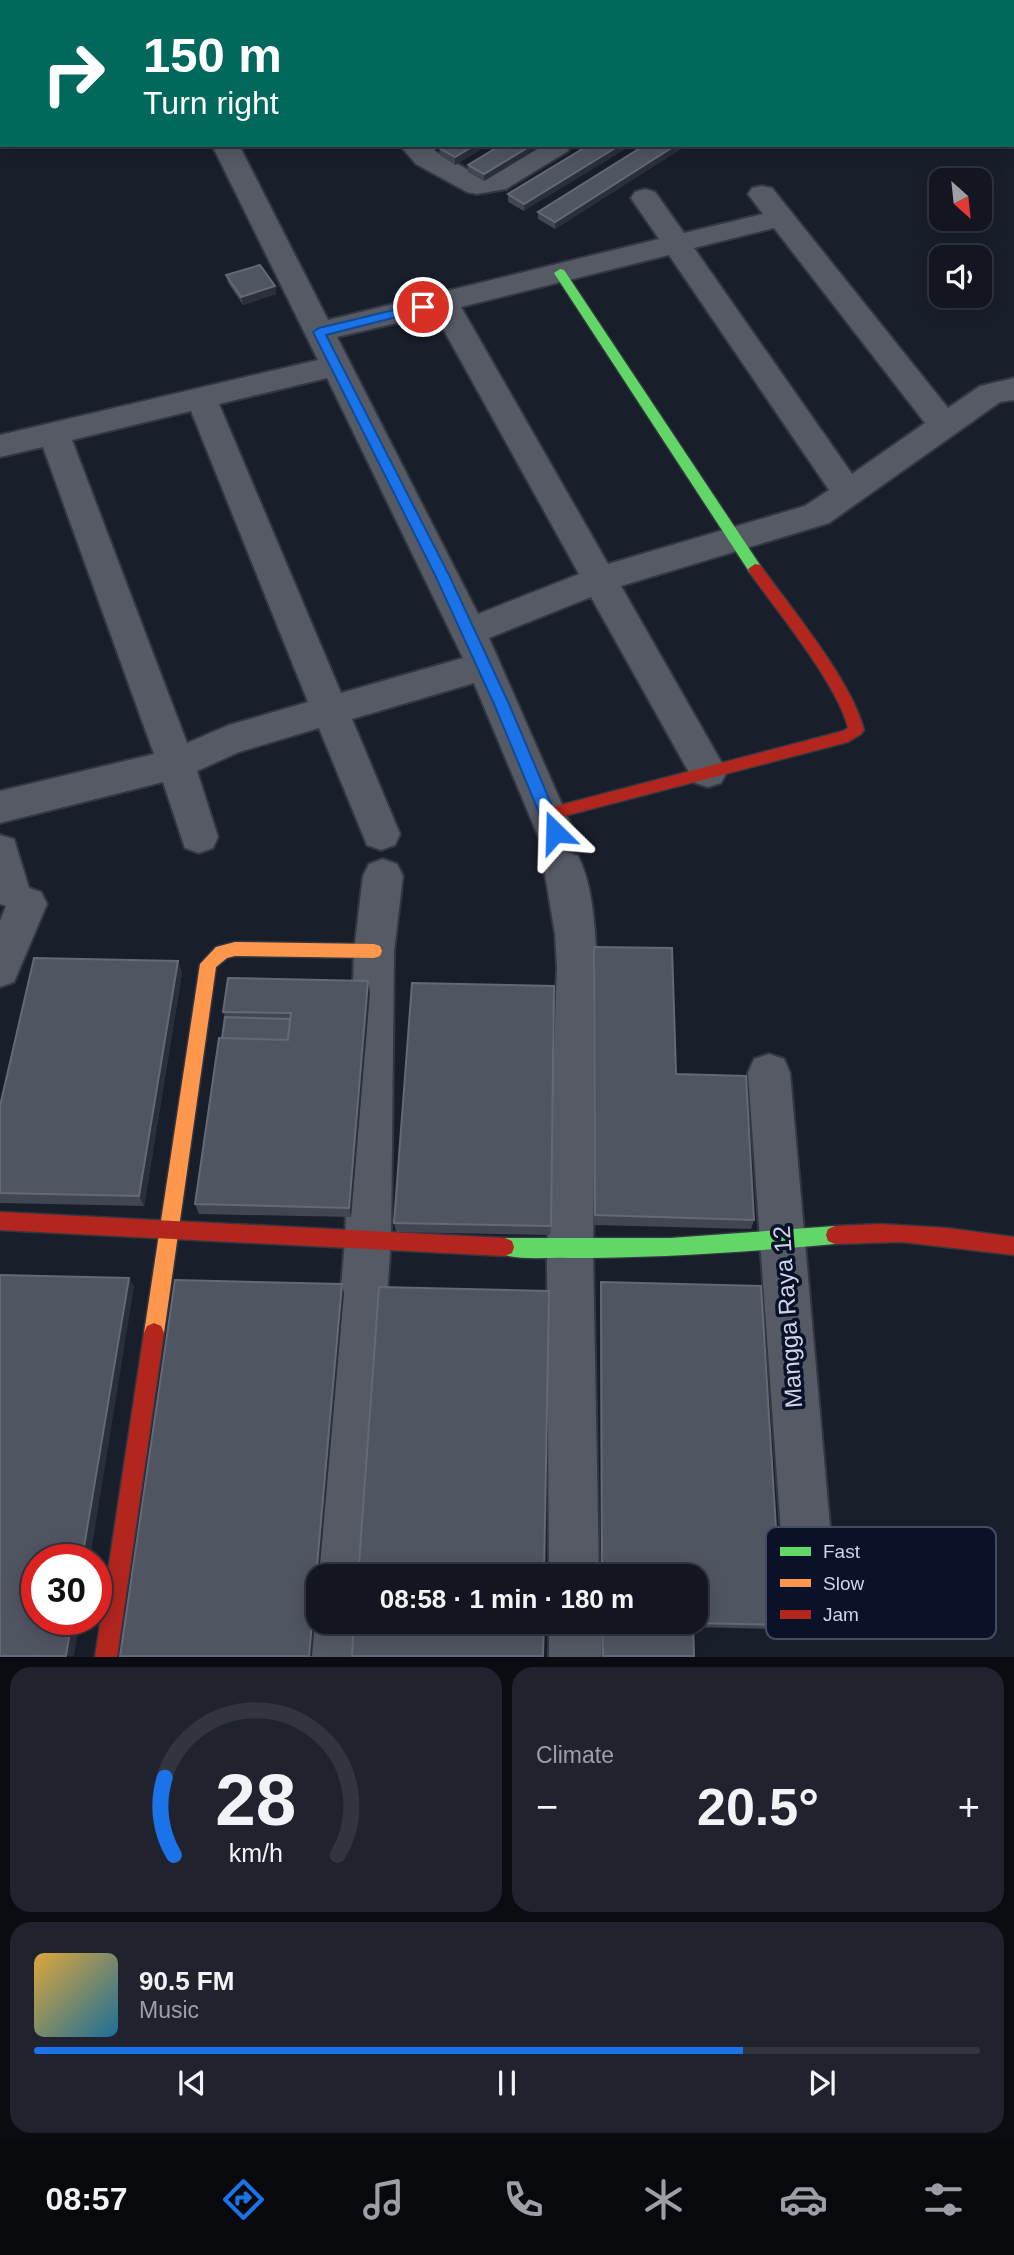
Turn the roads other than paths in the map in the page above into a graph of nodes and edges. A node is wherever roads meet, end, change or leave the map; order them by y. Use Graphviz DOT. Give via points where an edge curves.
graph roads {
  1 [pos="226,147"];
  2 [pos="418,147"];
  3 [pos="555,147"];
  4 [pos="762,194"];
  5 [pos="645,198"];
  6 [pos="781,218"];
  7 [pos="677,244"];
  8 [pos="561,273"];
  9 [pos="443,302"];
  10 [pos="319,332"];
  11 [pos="336,366"];
  12 [pos="1014,389"];
  13 [pos="201,398"];
  14 [pos="944,425"];
  15 [pos="54,434"];
  16 [pos="0,446"];
  17 [pos="848,493"];
  18 [pos="734,538"];
  19 [pos="598,580"];
  20 [pos="468,632"];
  21 [pos="484,666"];
  22 [pos="330,712"];
  23 [pos="176,764"];
  24 [pos="708,772"];
  25 [pos="0,807"];
  26 [pos="381,834"];
  27 [pos="199,837"];
  28 [pos="556,838"];
  29 [pos="0,851"];
  30 [pos="383,876"];
  31 [pos="374,951"];
  32 [pos="1,962"];
  33 [pos="769,1073"];
  34 [pos="0,1221"];
  35 [pos="169,1230"];
  36 [pos="782,1240"];
  37 [pos="368,1241"];
  38 [pos="1014,1246"];
  39 [pos="570,1250"];
  40 [pos="805,1527"];
  41 [pos="342,1564"];
  42 [pos="574,1564"];
  43 [pos="336,1634"];
  44 [pos="575,1634"];
  45 [pos="106,1657"];
  46 [pos="334,1657"];
  47 [pos="575,1657"];
  1 -- 10 [label="street"];
  2 -- 3 [label="street" via="426,158 477,186 496,183"];
  4 -- 6 [label="street"];
  5 -- 7 [label="street"];
  6 -- 7 [label="street"];
  6 -- 14 [label="street"];
  7 -- 8 [label="street"];
  7 -- 17 [label="street"];
  8 -- 9 [label="street"];
  8 -- 18 [label="street"];
  9 -- 10 [label="street"];
  9 -- 19 [label="street"];
  10 -- 11 [label="street"];
  11 -- 13 [label="street"];
  11 -- 20 [label="street"];
  12 -- 14 [label="street" via="991,393"];
  13 -- 15 [label="street"];
  13 -- 22 [label="street"];
  14 -- 17 [label="street"];
  15 -- 16 [label="street"];
  15 -- 23 [label="street"];
  17 -- 18 [label="street" via="817,515"];
  18 -- 19 [label="street"];
  18 -- 24 [label="street" via="857,724 848,736"];
  19 -- 20 [label="street"];
  19 -- 24 [label="street"];
  20 -- 21 [label="street"];
  21 -- 22 [label="street"];
  21 -- 28 [label="street"];
  22 -- 23 [label="street" via="229,740"];
  22 -- 26 [label="street"];
  23 -- 25 [label="street"];
  23 -- 27 [label="street"];
  24 -- 28 [label="street"];
  28 -- 39 [label="street" via="577,967"];
  29 -- 32 [label="street" via="18,898"];
  30 -- 31 [label="street"];
  31 -- 35 [label="street" via="235,949 222,952 208,964"];
  31 -- 37 [label="street"];
  33 -- 36 [label="street, Mangga Raya 12"];
  34 -- 35 [label="street"];
  35 -- 37 [label="street"];
  35 -- 45 [label="street"];
  36 -- 38 [label="street" via="909,1233"];
  36 -- 39 [label="street"];
  36 -- 40 [label="street, Mangga Raya 12"];
  37 -- 39 [label="street"];
  37 -- 41 [label="street"];
  39 -- 42 [label="street"];
  43 -- 46 [label="street"];
  44 -- 47 [label="street"];
}
